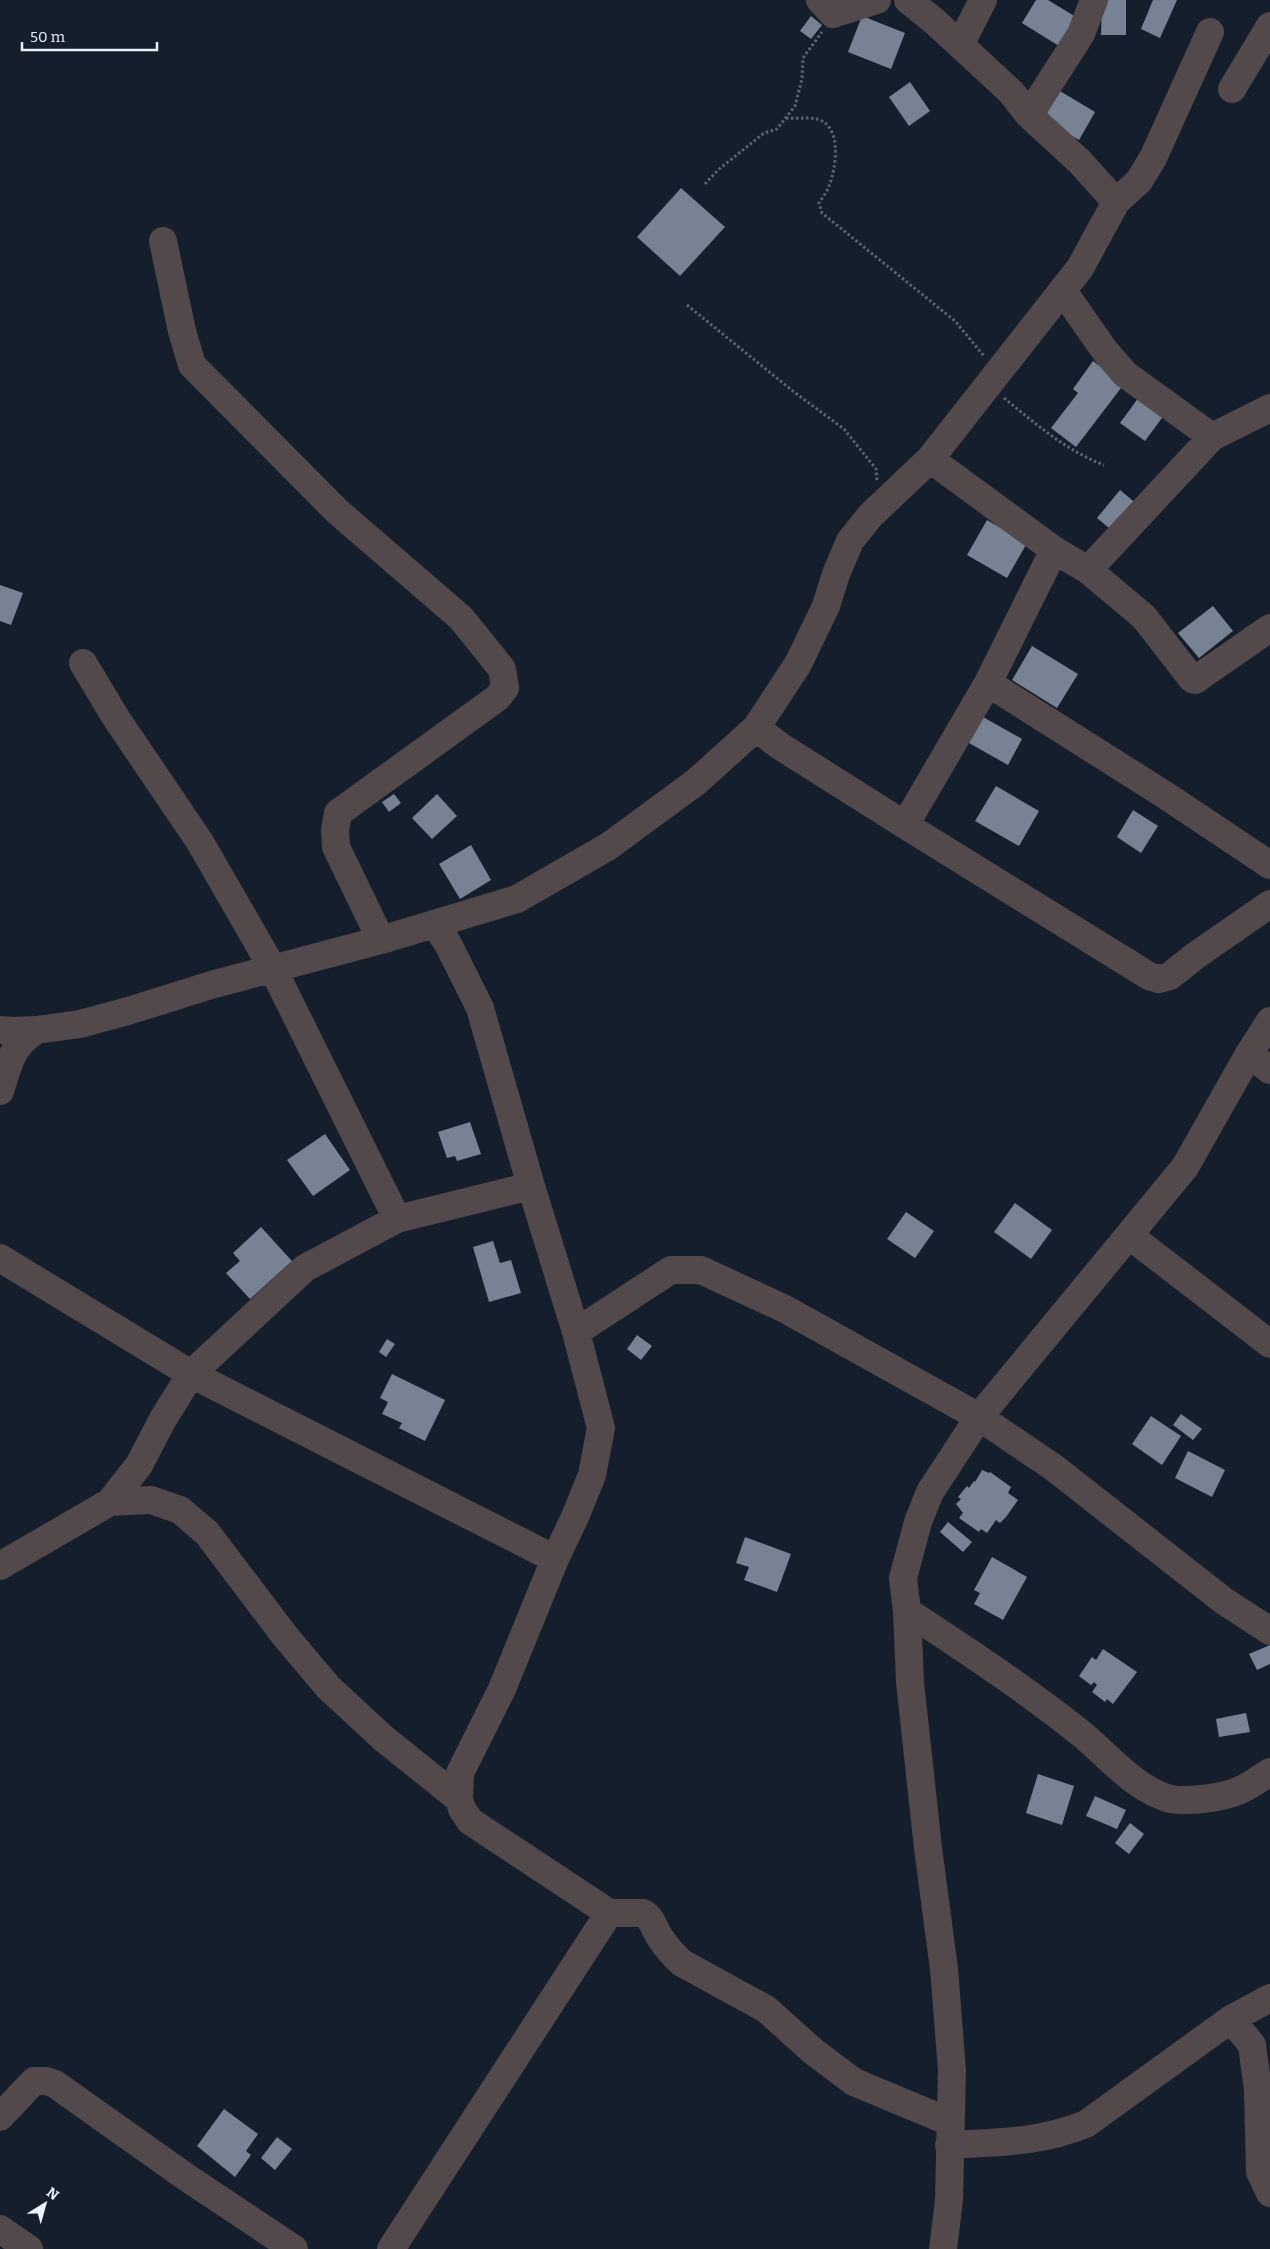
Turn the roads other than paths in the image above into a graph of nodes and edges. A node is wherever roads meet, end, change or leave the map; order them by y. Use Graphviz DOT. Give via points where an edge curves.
graph roads {
  1 [pos="877,0"];
  2 [pos="908,0"];
  3 [pos="983,0"];
  4 [pos="1094,0"];
  5 [pos="828,7"];
  6 [pos="1270,26"];
  7 [pos="1210,32"];
  8 [pos="960,45"];
  9 [pos="1232,89"];
  10 [pos="1029,115"];
  11 [pos="1116,202"];
  12 [pos="163,241"];
  13 [pos="1063,290"];
  14 [pos="1269,410"];
  15 [pos="1212,437"];
  16 [pos="930,459"];
  17 [pos="1054,550"];
  18 [pos="1088,570"];
  19 [pos="1270,628"];
  20 [pos="83,663"];
  21 [pos="988,684"];
  22 [pos="756,728"];
  23 [pos="905,825"];
  24 [pos="1270,865"];
  25 [pos="1270,904"];
  26 [pos="435,924"];
  27 [pos="381,940"];
  28 [pos="274,969"];
  29 [pos="1270,1021"];
  30 [pos="0,1030"];
  31 [pos="37,1030"];
  32 [pos="1260,1062"];
  33 [pos="0,1091"];
  34 [pos="531,1186"];
  35 [pos="397,1219"];
  36 [pos="1130,1236"];
  37 [pos="0,1258"];
  38 [pos="576,1332"];
  39 [pos="1270,1344"];
  40 [pos="191,1374"];
  41 [pos="979,1417"];
  42 [pos="110,1502"];
  43 [pos="555,1559"];
  44 [pos="0,1566"];
  45 [pos="907,1610"];
  46 [pos="1270,1630"];
  47 [pos="1270,1772"];
  48 [pos="459,1799"];
  49 [pos="609,1913"];
  50 [pos="1270,1998"];
  51 [pos="1231,2019"];
  52 [pos="0,2117"];
  53 [pos="950,2134"];
  54 [pos="1270,2193"];
  55 [pos="0,2229"];
  56 [pos="29,2249"];
  57 [pos="294,2249"];
  58 [pos="390,2249"];
  59 [pos="943,2249"];
  1 -- 5 [label="street"];
  2 -- 8 [label="street"];
  3 -- 8 [label="street"];
  4 -- 10 [label="street" via="1081,34"];
  6 -- 9 [label="street"];
  7 -- 11 [label="street" via="1153,158 1139,181"];
  8 -- 10 [label="street" via="1010,92"];
  10 -- 11 [label="street" via="1080,162"];
  11 -- 13 [label="street" via="1080,268"];
  12 -- 27 [label="street" via="192,365 338,512 461,618 502,669 505,688 497,698 338,813 336,847"];
  13 -- 15 [label="street" via="1125,374"];
  13 -- 16 [label="street"];
  14 -- 15 [label="street"];
  15 -- 18 [label="street"];
  16 -- 17 [label="street"];
  16 -- 22 [label="street" via="870,516 850,542 826,606 798,664"];
  17 -- 18 [label="street"];
  17 -- 21 [label="street"];
  18 -- 19 [label="street" via="1144,617 1194,680"];
  20 -- 28 [label="street" via="200,842"];
  21 -- 23 [label="street"];
  21 -- 24 [label="street"];
  22 -- 23 [label="street"];
  22 -- 26 [label="street" via="696,782 609,846 517,899"];
  23 -- 25 [label="street" via="1159,979 1170,976"];
  26 -- 27 [label="street"];
  26 -- 34 [label="street" via="480,1008"];
  27 -- 28 [label="street"];
  28 -- 31 [label="street" via="128,1012"];
  28 -- 35 [label="street"];
  29 -- 32 [label="street"];
  30 -- 31 [label="street"];
  31 -- 33 [label="street" via="19,1042"];
  32 -- 36 [label="street" via="1185,1167"];
  34 -- 35 [label="street"];
  34 -- 38 [label="street"];
  35 -- 40 [label="street" via="305,1268"];
  36 -- 39 [label="street"];
  36 -- 41 [label="street"];
  37 -- 40 [label="street"];
  38 -- 41 [label="street" via="671,1270 700,1270 785,1309"];
  38 -- 43 [label="street" via="601,1428 592,1475"];
  40 -- 42 [label="street" via="139,1464"];
  40 -- 43 [label="street"];
  41 -- 45 [label="street" via="930,1492 918,1522 902,1578"];
  41 -- 46 [label="street" via="1053,1467 1224,1601"];
  42 -- 44 [label="street"];
  42 -- 48 [label="street" via="151,1500 180,1510 207,1533 328,1687 383,1738"];
  43 -- 48 [label="street" via="502,1689 460,1773"];
  45 -- 47 [label="street" via="1060,1718 1119,1768 1154,1792 1187,1801 1238,1792"];
  45 -- 53 [label="street" via="910,1682 949,2024 952,2070"];
  48 -- 49 [label="street" via="470,1821"];
  49 -- 53 [label="street" via="648,1915 670,1953 682,1963 766,2008 814,2052 854,2082"];
  49 -- 58 [label="street"];
  50 -- 51 [label="street"];
  51 -- 53 [label="street" via="1086,2124 1031,2140"];
  51 -- 54 [label="street" via="1252,2045 1258,2090 1260,2172"];
  52 -- 57 [label="street" via="34,2081 46,2080 55,2084 178,2172"];
  53 -- 59 [label="street" via="949,2200"];
  55 -- 56 [label="street"];
}
